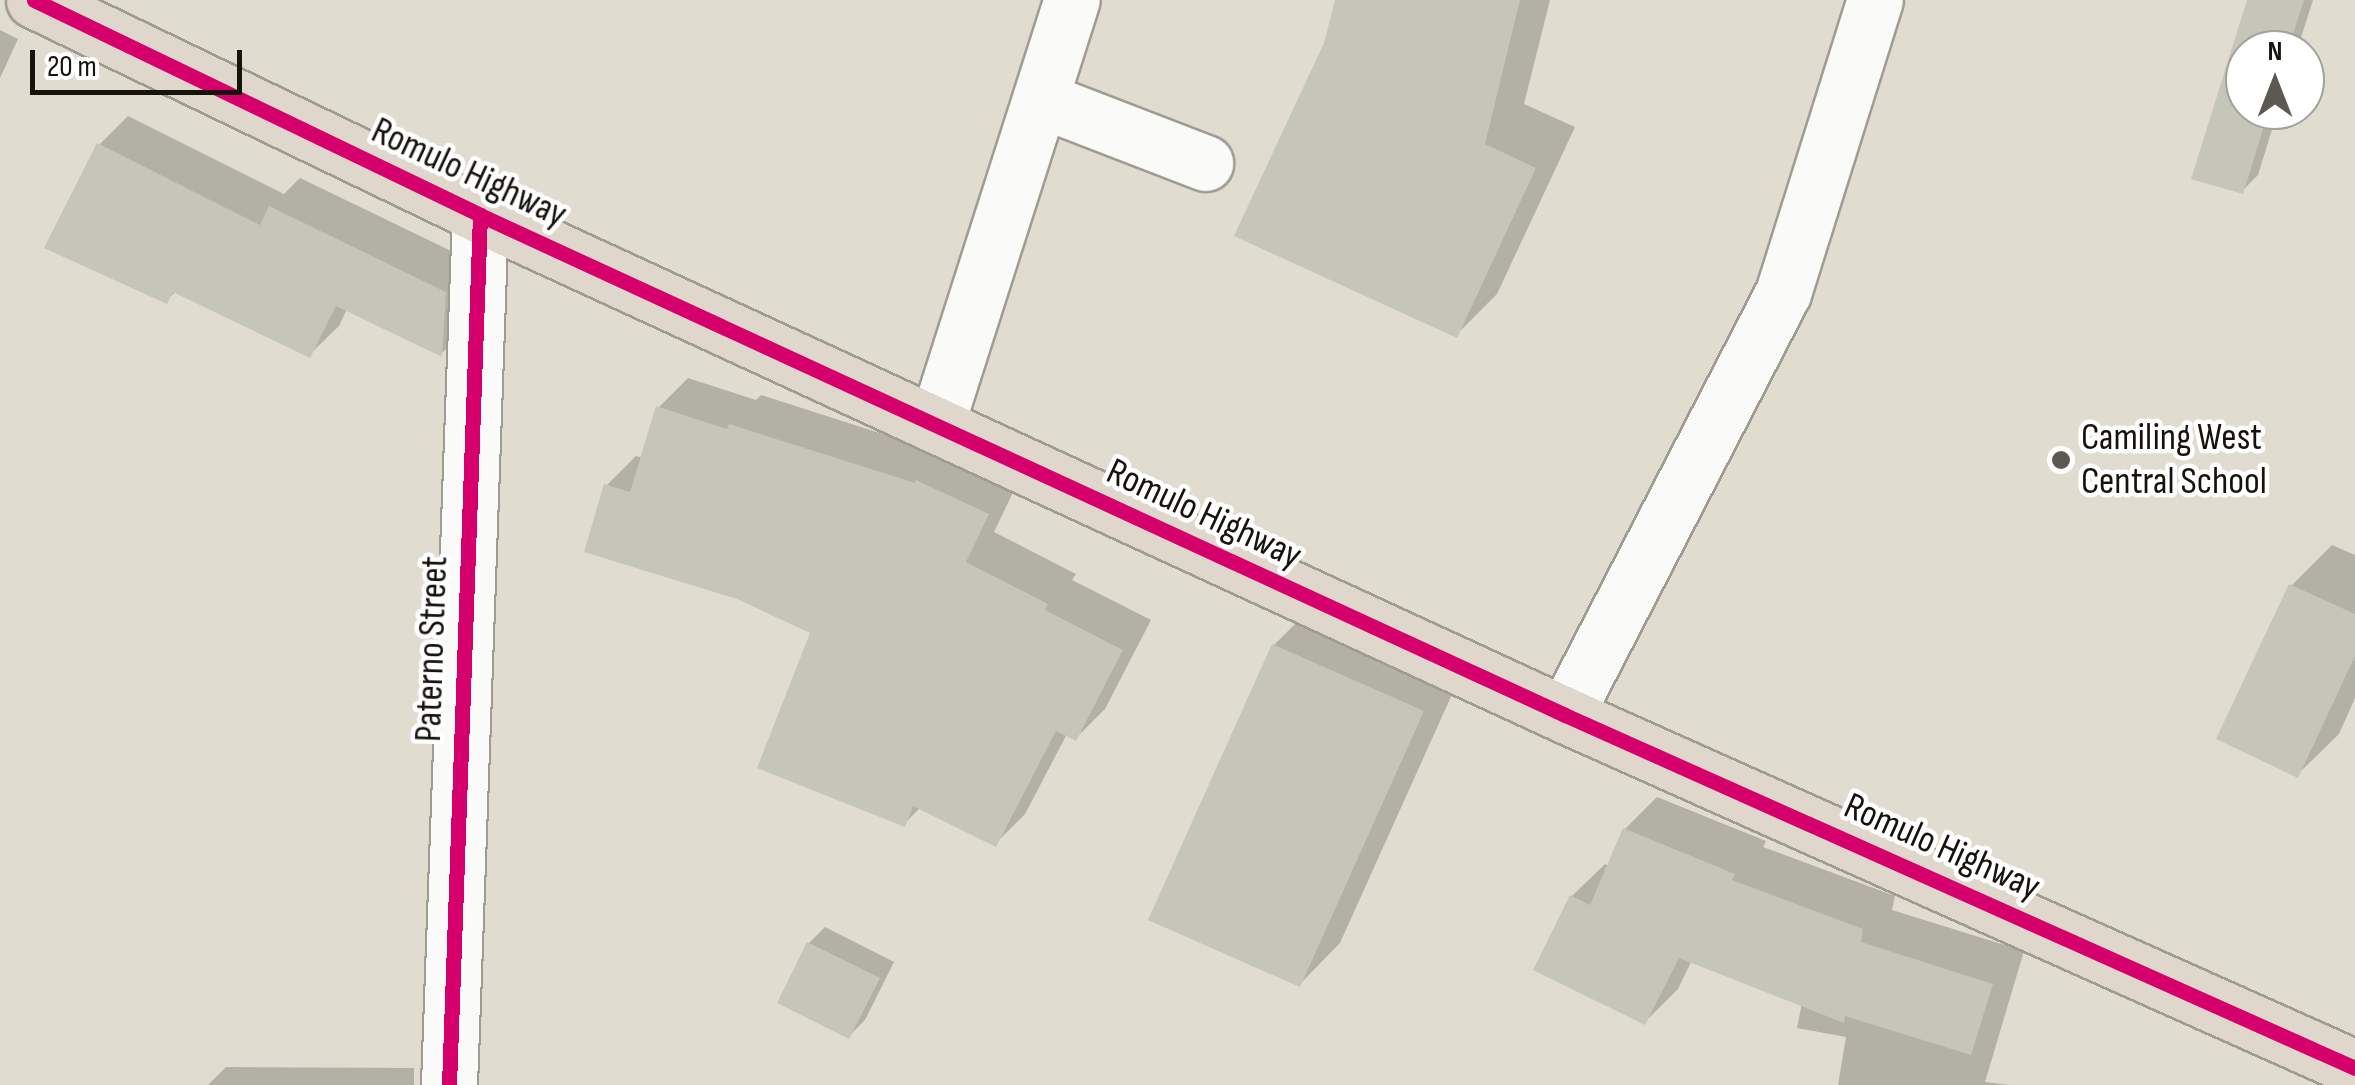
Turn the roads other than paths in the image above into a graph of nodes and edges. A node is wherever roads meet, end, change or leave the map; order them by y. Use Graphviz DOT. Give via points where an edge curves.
graph roads {
  1 [pos="34,0"];
  2 [pos="1072,0"];
  3 [pos="1875,0"];
  4 [pos="1042,100"];
  5 [pos="1205,163"];
  6 [pos="480,215"];
  7 [pos="936,425"];
  8 [pos="1565,716"];
  9 [pos="2355,1068"];
  10 [pos="449,1085"];
  1 -- 6 [label="highway, Romulo Highway"];
  2 -- 4 [label="street"];
  3 -- 8 [label="street" via="1783,294"];
  4 -- 5 [label="street"];
  4 -- 7 [label="street"];
  6 -- 7 [label="highway, Romulo Highway"];
  6 -- 10 [label="street, Paterno Street"];
  7 -- 8 [label="highway, Romulo Highway"];
  8 -- 9 [label="highway, Romulo Highway"];
}
